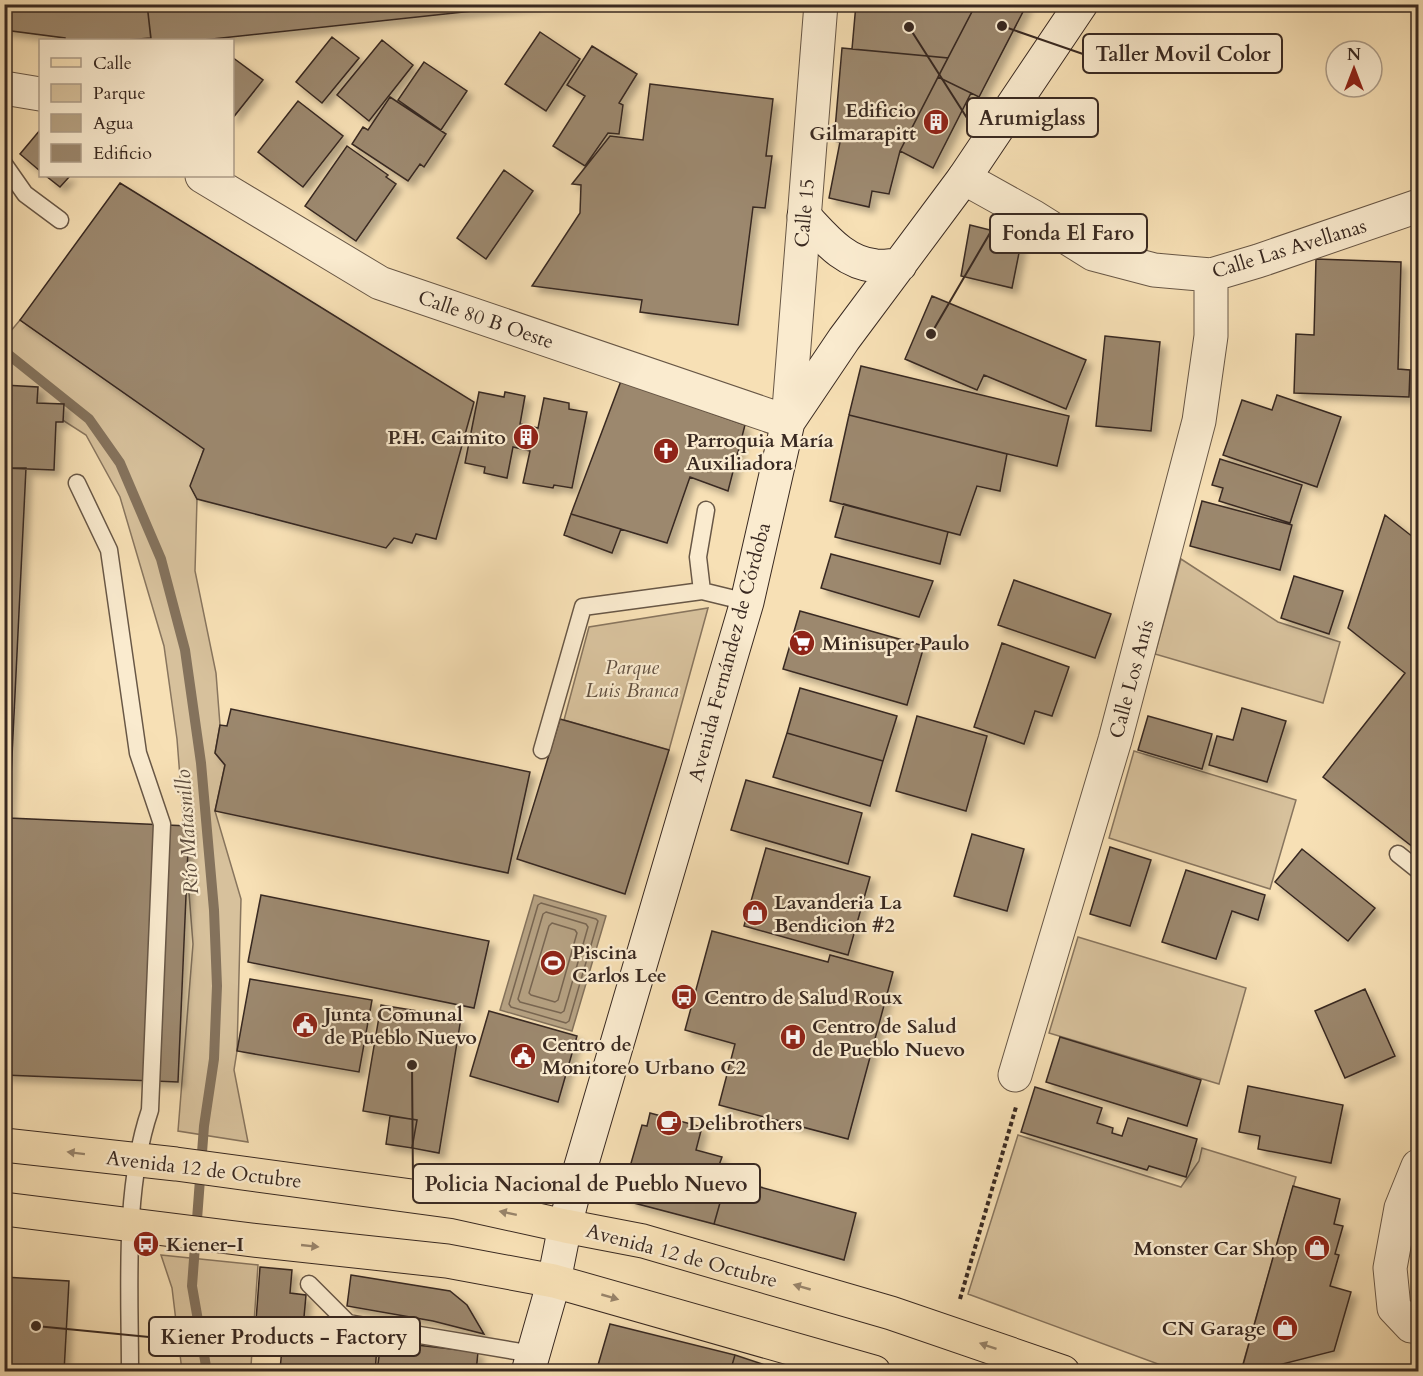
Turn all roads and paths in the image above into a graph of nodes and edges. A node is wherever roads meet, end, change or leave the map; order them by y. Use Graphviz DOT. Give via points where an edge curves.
graph roads {
  1 [pos="821,4"];
  2 [pos="1081,4"];
  3 [pos="4,88"];
  4 [pos="39,94"];
  5 [pos="4,164"];
  6 [pos="204,177"];
  7 [pos="964,178"];
  8 [pos="1419,206"];
  9 [pos="804,216"];
  10 [pos="60,220"];
  11 [pos="900,265"];
  12 [pos="1211,275"];
  13 [pos="788,422"];
  14 [pos="76,483"];
  15 [pos="706,510"];
  16 [pos="702,591"];
  17 [pos="747,602"];
  18 [pos="542,750"];
  19 [pos="1398,854"];
  20 [pos="1419,870"];
  21 [pos="1016,1075"];
  22 [pos="4,1145"];
  23 [pos="137,1160"];
  24 [pos="1419,1166"];
  25 [pos="4,1209"];
  26 [pos="130,1225"];
  27 [pos="565,1226"];
  28 [pos="554,1281"];
  29 [pos="309,1284"];
  30 [pos="960,1299"];
  31 [pos="1419,1327"];
  32 [pos="530,1363"];
  33 [pos="130,1371"];
  34 [pos="874,1371"];
  35 [pos="1063,1371"];
  1 -- 9 [label="street, Calle 15"];
  2 -- 7 [label="street, Avenida Fernández de Córdoba"];
  3 -- 4 [label="street"];
  5 -- 10 [label="lane" via="25,194"];
  6 -- 13 [label="street, Calle 80 B Oeste" via="380,283"];
  7 -- 11 [label="street, Avenida Fernández de Córdoba"];
  7 -- 12 [label="street, Calle Las Avellanas" via="1093,254 1154,270"];
  8 -- 12 [label="street, Calle Las Avellanas"];
  9 -- 11 [label="street" via="835,249 854,261"];
  9 -- 13 [label="street, Calle 15"];
  11 -- 13 [label="street, Avenida Fernández de Córdoba"];
  12 -- 21 [label="street, Calle Los Anís" via="1211,336 1199,421 1115,740"];
  13 -- 17 [label="street, Avenida Fernández de Córdoba"];
  14 -- 23 [label="lane" via="109,550 138,753 162,824 150,1110"];
  15 -- 16 [label="lane" via="698,557"];
  16 -- 17 [label="lane"];
  16 -- 18 [label="lane" via="583,607"];
  17 -- 27 [label="street, Avenida Fernández de Córdoba"];
  19 -- 20 [label="lane"];
  21 -- 30 [label="path" via="1019,1096"];
  23 -- 22 [label="main road, Avenida 12 de Octubre, one-way"];
  23 -- 26 [label="lane"];
  27 -- 23 [label="main road, Avenida 12 de Octubre, one-way" via="456,1202"];
  24 -- 31 [label="street" via="1401,1208 1390,1268 1394,1308 1411,1326"];
  25 -- 26 [label="main road"];
  26 -- 28 [label="main road, one-way" via="447,1261"];
  26 -- 33 [label="lane"];
  27 -- 28 [label="street, Avenida Fernández de Córdoba"];
  35 -- 27 [label="main road, Avenida 12 de Octubre, one-way" via="891,1313 643,1241"];
  28 -- 32 [label="street, Avenida Fernández de Córdoba"];
  28 -- 34 [label="main road, one-way"];
  29 -- 32 [label="lane" via="348,1323"];
}
